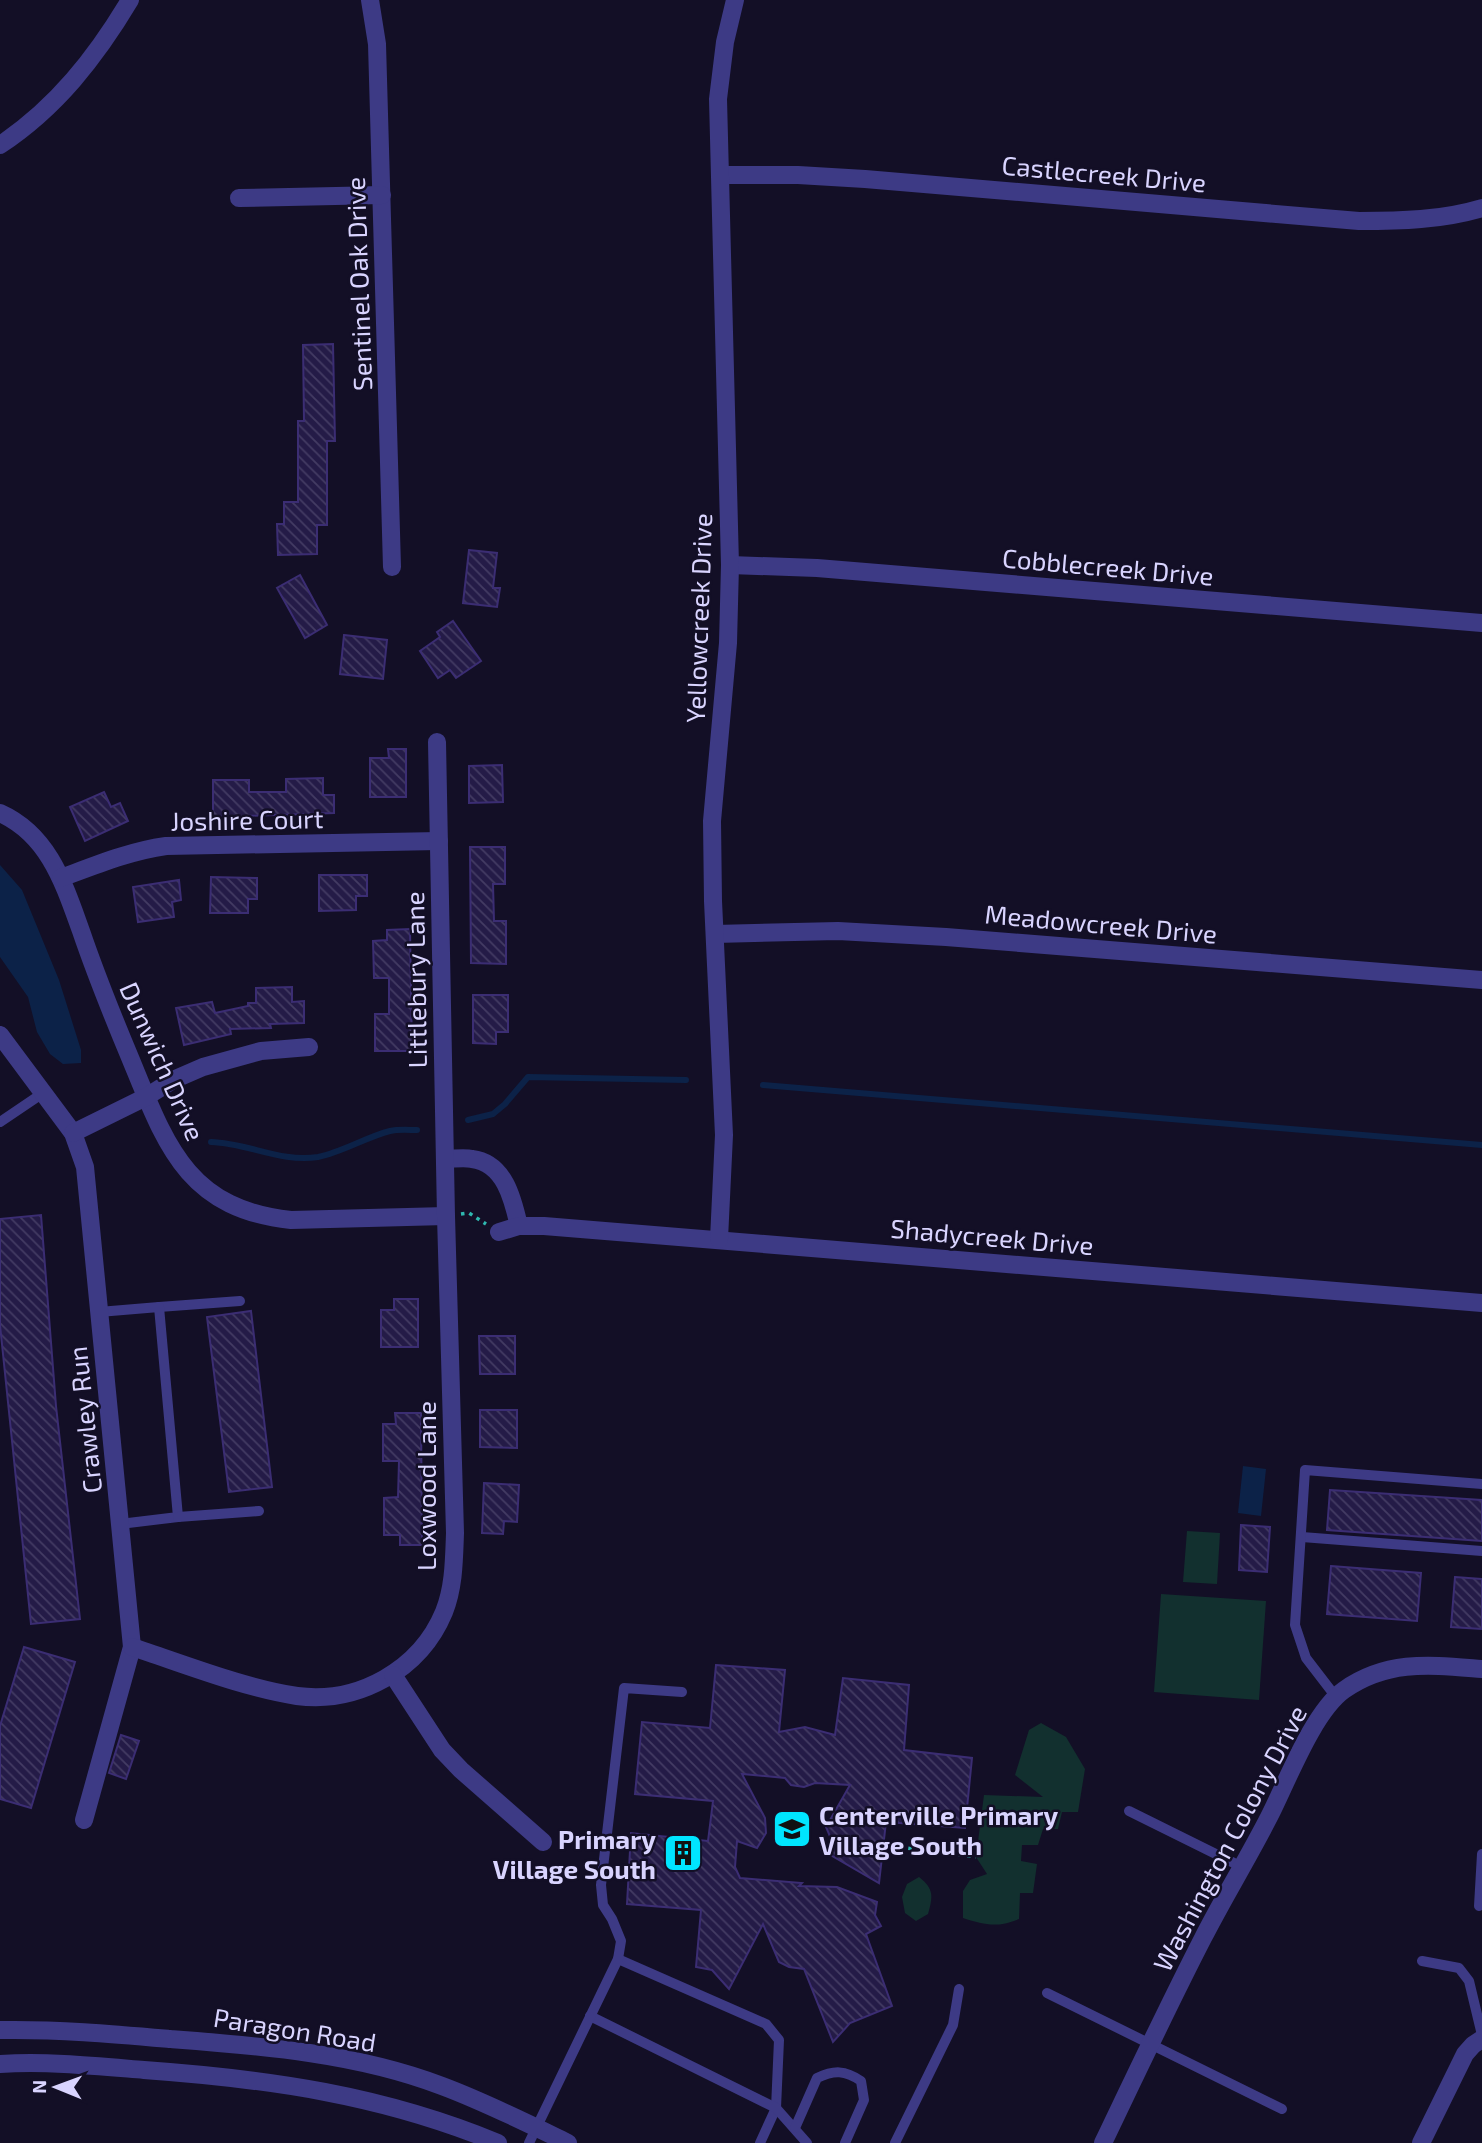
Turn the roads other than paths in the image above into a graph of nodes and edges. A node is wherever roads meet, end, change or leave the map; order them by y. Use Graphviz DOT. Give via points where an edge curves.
graph roads {
  1 [pos="130,0"];
  2 [pos="370,0"];
  3 [pos="735,0"];
  4 [pos="0,145"];
  5 [pos="720,176"];
  6 [pos="382,195"];
  7 [pos="239,198"];
  8 [pos="1482,208"];
  9 [pos="730,565"];
  10 [pos="392,567"];
  11 [pos="1482,622"];
  12 [pos="437,742"];
  13 [pos="0,813"];
  14 [pos="439,841"];
  15 [pos="61,878"];
  16 [pos="715,934"];
  17 [pos="1482,980"];
  18 [pos="0,1035"];
  19 [pos="309,1046"];
  20 [pos="43,1093"];
  21 [pos="146,1097"];
  22 [pos="0,1122"];
  23 [pos="73,1133"];
  24 [pos="445,1159"];
  25 [pos="446,1216"];
  26 [pos="519,1226"];
  27 [pos="499,1232"];
  28 [pos="719,1239"];
  29 [pos="240,1301"];
  30 [pos="1482,1303"];
  31 [pos="159,1307"];
  32 [pos="99,1312"];
  33 [pos="1482,1484"];
  34 [pos="259,1511"];
  35 [pos="178,1517"];
  36 [pos="120,1524"];
  37 [pos="1302,1537"];
  38 [pos="1482,1550"];
  39 [pos="132,1647"];
  40 [pos="1482,1669"];
  41 [pos="393,1675"];
  42 [pos="682,1692"];
  43 [pos="1336,1697"];
  44 [pos="1129,1811"];
  45 [pos="83,1820"];
  46 [pos="543,1842"];
  47 [pos="1482,1854"];
  48 [pos="1242,1867"];
  49 [pos="1479,1906"];
  50 [pos="618,1959"];
  51 [pos="1422,1961"];
  52 [pos="959,1989"];
  53 [pos="1047,1993"];
  54 [pos="590,2015"];
  55 [pos="0,2030"];
  56 [pos="1482,2037"];
  57 [pos="1151,2043"];
  58 [pos="0,2064"];
  59 [pos="776,2108"];
  60 [pos="1282,2109"];
  61 [pos="795,2128"];
  62 [pos="533,2135"];
  63 [pos="498,2143"];
  64 [pos="568,2143"];
  65 [pos="760,2143"];
  66 [pos="807,2143"];
  67 [pos="845,2143"];
  68 [pos="895,2143"];
  69 [pos="1103,2143"];
  70 [pos="1421,2143"];
  1 -- 4 [label="street" via="108,38 71,83 27,127"];
  2 -- 6 [label="street, Sentinel Oak Drive" via="377,44"];
  3 -- 5 [label="street, Yellowcreek Drive" via="718,99"];
  5 -- 8 [label="street, Castlecreek Drive" via="865,179 1359,221 1436,218"];
  5 -- 9 [label="street, Yellowcreek Drive"];
  6 -- 7 [label="street"];
  6 -- 10 [label="street, Sentinel Oak Drive"];
  9 -- 11 [label="street, Cobblecreek Drive" via="817,568"];
  9 -- 16 [label="street, Yellowcreek Drive" via="712,821"];
  12 -- 14 [label="street, Littlebury Lane"];
  13 -- 15 [label="street, Dunwich Drive" via="17,820 34,837"];
  14 -- 15 [label="street, Joshire Court" via="166,846 118,856"];
  14 -- 24 [label="street, Littlebury Lane"];
  15 -- 21 [label="street, Dunwich Drive"];
  16 -- 17 [label="street, Meadowcreek Drive" via="838,931 946,937"];
  16 -- 28 [label="street, Yellowcreek Drive" via="724,1135"];
  18 -- 20 [label="street, Crawley Run"];
  19 -- 21 [label="street" via="230,1058 173,1080"];
  20 -- 22 [label="lane"];
  20 -- 23 [label="street, Crawley Run"];
  21 -- 23 [label="street"];
  21 -- 25 [label="street, Dunwich Drive" via="183,1167 201,1186 246,1211 291,1220"];
  23 -- 32 [label="street, Crawley Run" via="85,1167"];
  24 -- 25 [label="street, Littlebury Lane"];
  24 -- 26 [label="street" via="472,1158 495,1169 514,1203"];
  25 -- 41 [label="street, Loxwood Lane" via="454,1563 444,1612 433,1633"];
  26 -- 27 [label="street, Shadycreek Drive"];
  26 -- 28 [label="street, Shadycreek Drive"];
  28 -- 30 [label="street, Shadycreek Drive"];
  29 -- 31 [label="lane"];
  31 -- 32 [label="lane"];
  31 -- 35 [label="lane"];
  32 -- 36 [label="street, Crawley Run"];
  33 -- 37 [label="lane" via="1305,1470"];
  34 -- 35 [label="lane"];
  35 -- 36 [label="lane"];
  36 -- 39 [label="street, Crawley Run"];
  37 -- 38 [label="lane"];
  37 -- 43 [label="lane" via="1295,1625 1306,1658"];
  39 -- 41 [label="street, Loxwood Lane" via="296,1696 343,1695"];
  39 -- 45 [label="street, Crawley Run"];
  40 -- 43 [label="street, Washington Colony Drive" via="1425,1664 1402,1667 1356,1683"];
  41 -- 46 [label="street" via="442,1750"];
  42 -- 50 [label="lane" via="624,1688 601,1885 603,1905 621,1941"];
  43 -- 48 [label="street, Washington Colony Drive" via="1306,1742"];
  44 -- 48 [label="lane"];
  47 -- 49 [label="lane"];
  48 -- 57 [label="street, Washington Colony Drive"];
  50 -- 54 [label="lane"];
  50 -- 59 [label="lane" via="766,2024 779,2040"];
  51 -- 56 [label="lane" via="1459,1968 1469,1981"];
  52 -- 68 [label="lane" via="953,2025"];
  53 -- 57 [label="lane"];
  54 -- 59 [label="lane"];
  54 -- 62 [label="lane"];
  55 -- 62 [label="street, Paragon Road" via="45,2029 317,2054 440,2085"];
  56 -- 70 [label="street" via="1465,2054"];
  57 -- 60 [label="lane"];
  57 -- 69 [label="street, Washington Colony Drive"];
  58 -- 63 [label="street" via="73,2065 272,2081 405,2110"];
  59 -- 61 [label="lane"];
  59 -- 65 [label="lane"];
  61 -- 66 [label="lane"];
  61 -- 67 [label="lane" via="817,2078 832,2071 850,2074 861,2081 864,2101"];
  62 -- 64 [label="street, Paragon Road"];
}
